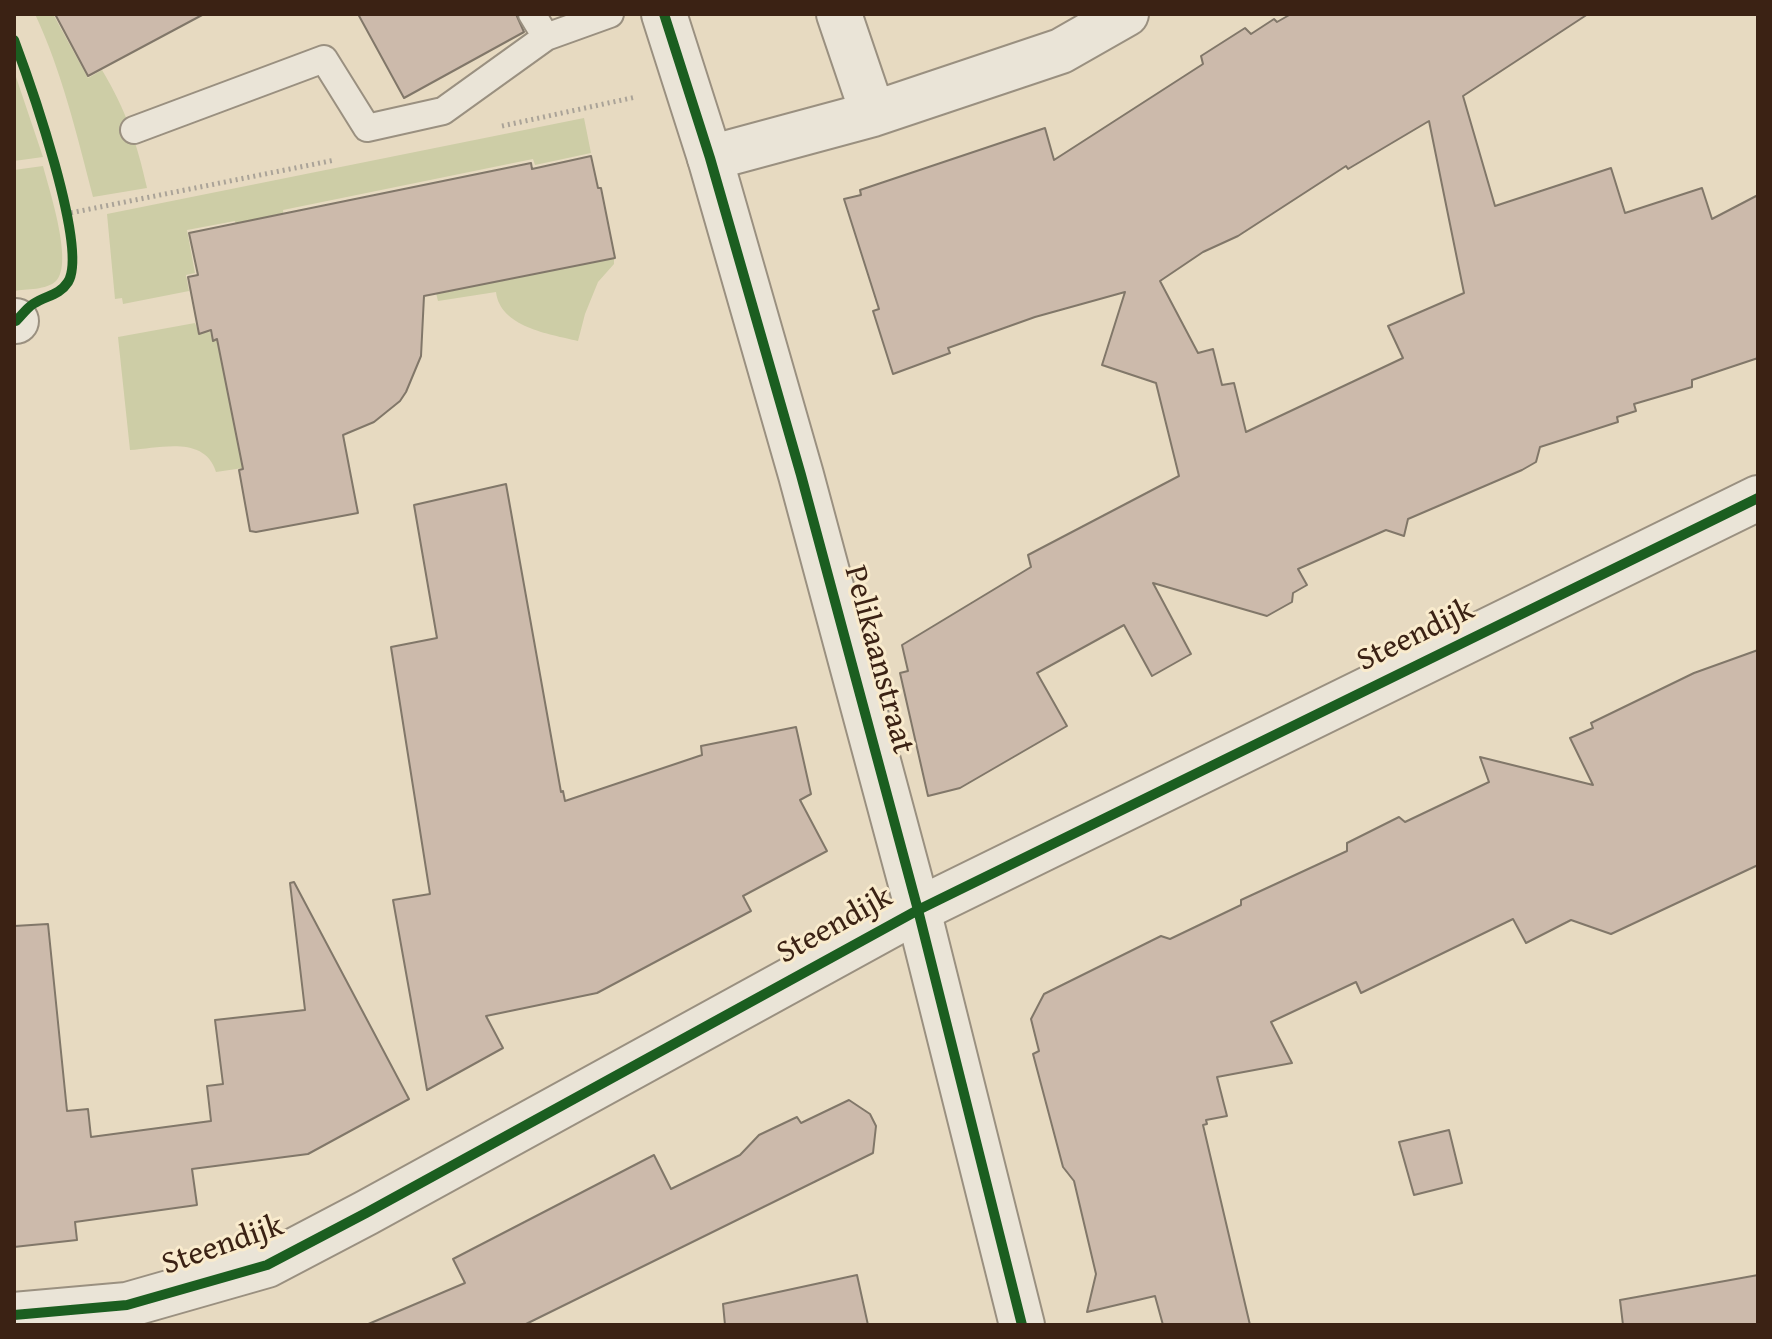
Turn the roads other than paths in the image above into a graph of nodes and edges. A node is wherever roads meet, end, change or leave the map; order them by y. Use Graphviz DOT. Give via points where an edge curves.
graph roads {
  1 [pos="532,14"];
  2 [pos="610,14"];
  3 [pos="664,14"];
  4 [pos="839,14"];
  5 [pos="1126,14"];
  6 [pos="546,37"];
  7 [pos="873,114"];
  8 [pos="134,130"];
  9 [pos="710,158"];
  10 [pos="1758,498"];
  11 [pos="918,910"];
  12 [pos="14,1315"];
  13 [pos="128,1315"];
  14 [pos="1022,1325"];
  1 -- 6 [label="lane"];
  2 -- 6 [label="lane"];
  3 -- 9 [label="street, Pelikaanstraat"];
  4 -- 7 [label="street"];
  5 -- 7 [label="street" via="1061,51"];
  6 -- 8 [label="lane" via="443,111 367,128 324,59"];
  7 -- 9 [label="street"];
  9 -- 11 [label="street, Pelikaanstraat"];
  10 -- 11 [label="street, Steendijk"];
  11 -- 13 [label="street, Steendijk" via="267,1265"];
  11 -- 14 [label="street, Pelikaanstraat"];
  12 -- 13 [label="street, Steendijk"];
}
